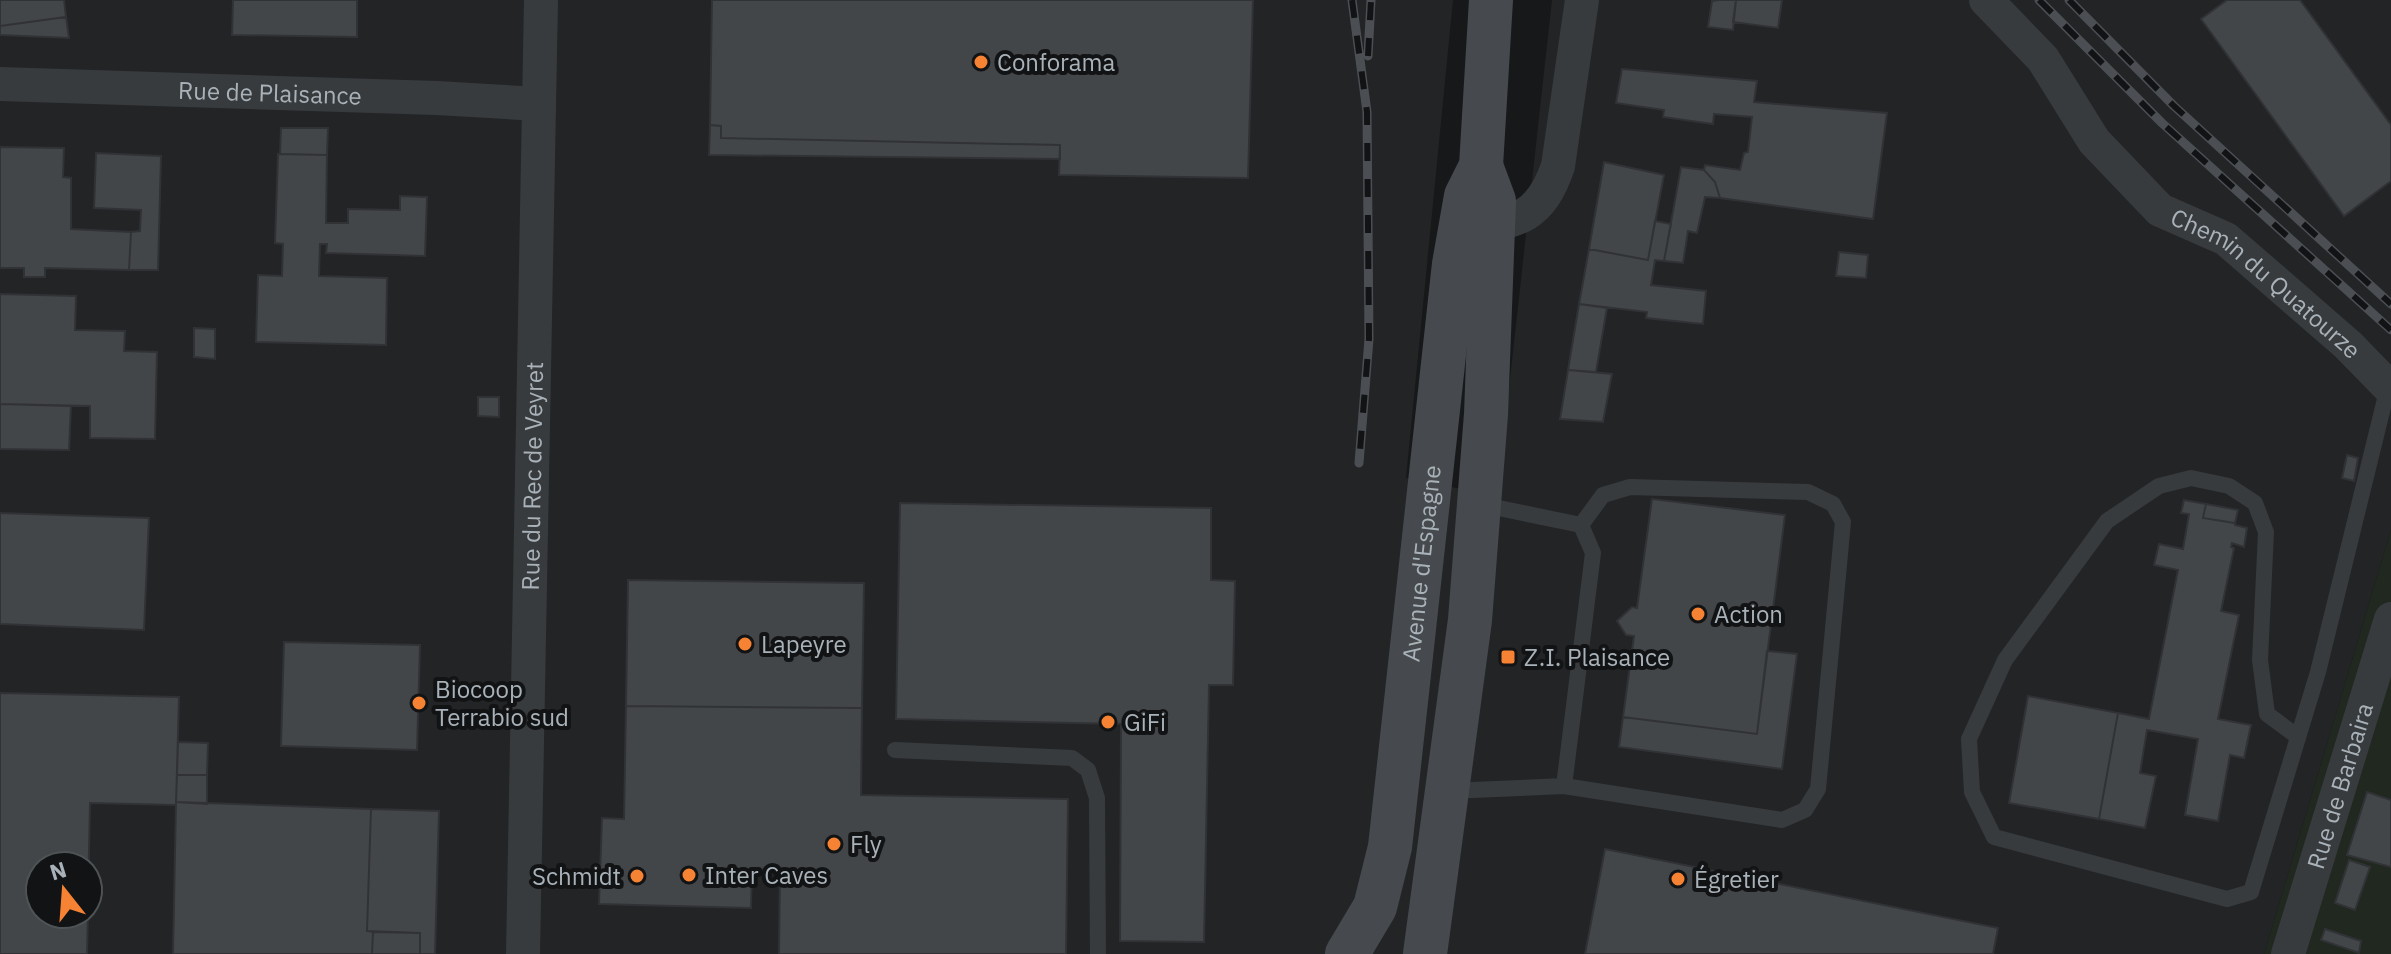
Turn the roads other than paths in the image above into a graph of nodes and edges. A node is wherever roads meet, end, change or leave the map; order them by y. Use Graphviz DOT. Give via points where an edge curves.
graph roads {
  1 [pos="541,0"];
  2 [pos="1491,0"];
  3 [pos="1582,0"];
  4 [pos="1986,0"];
  5 [pos="0,84"];
  6 [pos="538,104"];
  7 [pos="1477,226"];
  8 [pos="2390,388"];
  9 [pos="1479,504"];
  10 [pos="1581,525"];
  11 [pos="2391,619"];
  12 [pos="2298,737"];
  13 [pos="895,750"];
  14 [pos="1564,786"];
  15 [pos="1447,791"];
  16 [pos="523,954"];
  17 [pos="1098,954"];
  18 [pos="1347,954"];
  19 [pos="1425,954"];
  20 [pos="2288,954"];
  1 -- 6 [label="street, Rue du Rec de Veyret"];
  2 -- 7 [label="main road, Avenue d'Espagne" via="1481,166 1466,196"];
  3 -- 7 [label="street" via="1551,185 1536,208 1517,218"];
  4 -- 8 [label="street, Chemin du Quatourze" via="2043,59 2094,141 2160,210 2226,239"];
  5 -- 6 [label="street, Rue de Plaisance"];
  6 -- 16 [label="street, Rue du Rec de Veyret"];
  7 -- 9 [label="main road, Avenue d'Espagne" via="1486,414"];
  7 -- 18 [label="main road, Avenue d'Espagne" via="1443,354 1390,847 1375,907"];
  8 -- 12 [label="lane"];
  9 -- 10 [label="lane"];
  9 -- 15 [label="main road, Avenue d'Espagne"];
  10 -- 14 [label="lane" via="1593,553"];
  10 -- 14 [label="lane" via="1603,495 1630,487 1808,492 1833,504 1843,522 1818,789 1805,810 1782,820"];
  11 -- 20 [label="street, Rue de Barbaira"];
  12 -- 12 [label="lane" via="2251,892 2227,899 1994,837 1972,792 1969,739 2005,660 2107,521 2159,486 2191,478 2229,486 2255,503 2266,532 2260,660 2267,714"];
  13 -- 17 [label="lane" via="1072,758 1088,770 1097,798"];
  14 -- 15 [label="lane"];
  15 -- 19 [label="main road, Avenue d'Espagne"];
}
